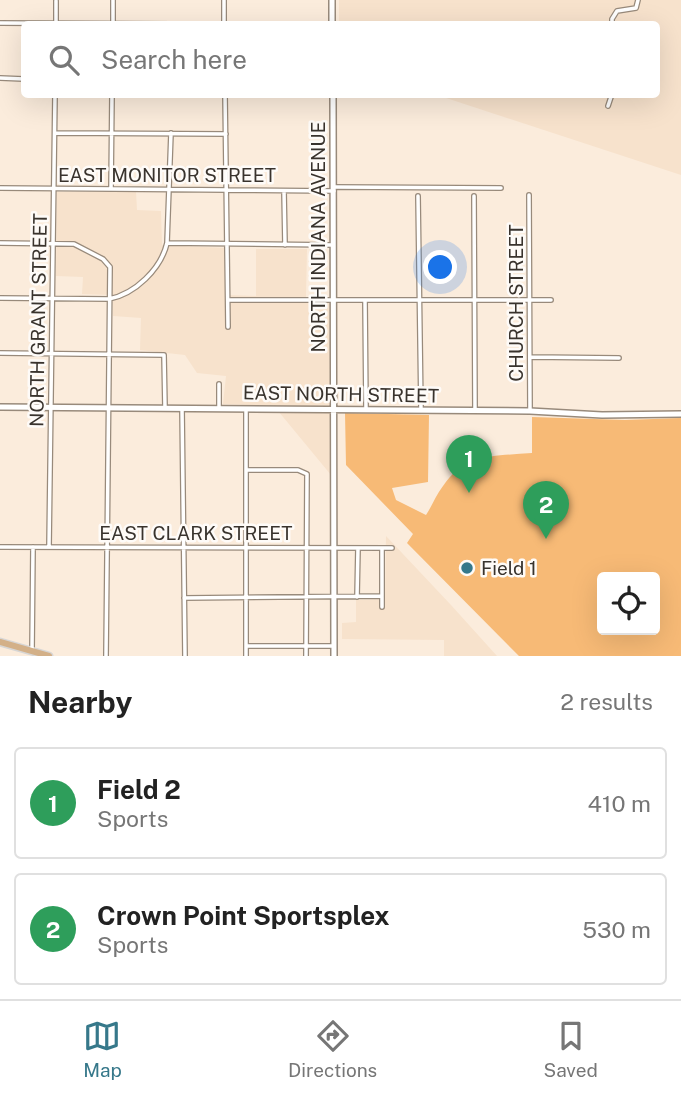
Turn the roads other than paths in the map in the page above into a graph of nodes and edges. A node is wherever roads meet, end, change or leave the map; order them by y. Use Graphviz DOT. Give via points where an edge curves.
graph roads {
  1 [pos="113,0"];
  2 [pos="224,0"];
  3 [pos="332,0"];
  4 [pos="638,0"];
  5 [pos="57,1"];
  6 [pos="56,21"];
  7 [pos="113,21"];
  8 [pos="224,21"];
  9 [pos="332,21"];
  10 [pos="612,21"];
  11 [pos="0,23"];
  12 [pos="21,23"];
  13 [pos="0,78"];
  14 [pos="21,79"];
  15 [pos="55,98"];
  16 [pos="112,98"];
  17 [pos="225,98"];
  18 [pos="333,98"];
  19 [pos="610,98"];
  20 [pos="608,106"];
  21 [pos="55,133"];
  22 [pos="112,133"];
  23 [pos="171,134"];
  24 [pos="226,134"];
  25 [pos="0,188"];
  26 [pos="54,188"];
  27 [pos="501,188"];
  28 [pos="111,189"];
  29 [pos="168,189"];
  30 [pos="334,189"];
  31 [pos="227,190"];
  32 [pos="284,190"];
  33 [pos="529,195"];
  34 [pos="418,196"];
  35 [pos="474,196"];
  36 [pos="0,243"];
  37 [pos="167,243"];
  38 [pos="53,244"];
  39 [pos="227,245"];
  40 [pos="285,245"];
  41 [pos="334,245"];
  42 [pos="0,298"];
  43 [pos="52,299"];
  44 [pos="110,299"];
  45 [pos="228,300"];
  46 [pos="334,300"];
  47 [pos="365,300"];
  48 [pos="420,300"];
  49 [pos="474,300"];
  50 [pos="551,300"];
  51 [pos="529,301"];
  52 [pos="228,327"];
  53 [pos="0,353"];
  54 [pos="51,354"];
  55 [pos="109,355"];
  56 [pos="530,357"];
  57 [pos="619,358"];
  58 [pos="219,384"];
  59 [pos="0,407"];
  60 [pos="51,407"];
  61 [pos="108,408"];
  62 [pos="165,408"];
  63 [pos="182,408"];
  64 [pos="219,408"];
  65 [pos="246,408"];
  66 [pos="335,410"];
  67 [pos="366,410"];
  68 [pos="421,410"];
  69 [pos="475,410"];
  70 [pos="530,411"];
  71 [pos="681,414"];
  72 [pos="246,470"];
  73 [pos="0,547"];
  74 [pos="33,547"];
  75 [pos="48,547"];
  76 [pos="107,547"];
  77 [pos="184,547"];
  78 [pos="246,548"];
  79 [pos="307,548"];
  80 [pos="335,548"];
  81 [pos="358,548"];
  82 [pos="382,548"];
  83 [pos="392,548"];
  84 [pos="382,596"];
  85 [pos="307,597"];
  86 [pos="335,597"];
  87 [pos="357,597"];
  88 [pos="184,598"];
  89 [pos="246,598"];
  90 [pos="383,607"];
  91 [pos="0,642"];
  92 [pos="246,646"];
  93 [pos="306,646"];
  94 [pos="334,646"];
  95 [pos="32,651"];
  96 [pos="49,656"];
  97 [pos="106,656"];
  98 [pos="185,656"];
  99 [pos="246,656"];
  100 [pos="306,656"];
  101 [pos="334,656"];
  1 -- 7 [label="street"];
  2 -- 8 [label="street"];
  3 -- 9 [label="street"];
  4 -- 10 [label="street" via="636,8 617,11"];
  5 -- 6 [label="street"];
  11 -- 12 [label="street"];
  13 -- 14 [label="street"];
  15 -- 21 [label="street, NORTH GRANT STREET"];
  16 -- 22 [label="street"];
  17 -- 24 [label="street"];
  18 -- 30 [label="street, NORTH INDIANA AVENUE"];
  19 -- 20 [label="street"];
  21 -- 22 [label="street"];
  21 -- 26 [label="street, NORTH GRANT STREET"];
  22 -- 23 [label="street"];
  22 -- 28 [label="street"];
  23 -- 24 [label="street"];
  23 -- 29 [label="street"];
  24 -- 31 [label="street"];
  25 -- 26 [label="street, EAST MONITOR STREET"];
  26 -- 28 [label="street, EAST MONITOR STREET"];
  26 -- 38 [label="street, NORTH GRANT STREET"];
  27 -- 30 [label="street, EAST MONITOR STREET"];
  28 -- 29 [label="street, EAST MONITOR STREET"];
  29 -- 31 [label="street, EAST MONITOR STREET"];
  29 -- 37 [label="street"];
  30 -- 32 [label="street, EAST MONITOR STREET"];
  30 -- 41 [label="street, NORTH INDIANA AVENUE"];
  31 -- 32 [label="street, EAST MONITOR STREET"];
  31 -- 39 [label="street"];
  32 -- 40 [label="street"];
  33 -- 51 [label="street, CHURCH STREET"];
  34 -- 48 [label="street"];
  35 -- 49 [label="street"];
  36 -- 38 [label="street"];
  37 -- 39 [label="street"];
  37 -- 44 [label="street" via="164,257 148,276 124,296"];
  38 -- 43 [label="street, NORTH GRANT STREET"];
  38 -- 44 [label="street" via="81,246 103,259 110,267"];
  39 -- 40 [label="street"];
  39 -- 45 [label="street"];
  40 -- 41 [label="street"];
  41 -- 46 [label="street, NORTH INDIANA AVENUE"];
  42 -- 43 [label="street"];
  43 -- 44 [label="street"];
  43 -- 54 [label="street, NORTH GRANT STREET"];
  44 -- 55 [label="street"];
  45 -- 46 [label="street"];
  45 -- 52 [label="street"];
  46 -- 47 [label="street"];
  46 -- 66 [label="street, NORTH INDIANA AVENUE"];
  47 -- 48 [label="street"];
  47 -- 67 [label="street"];
  48 -- 49 [label="street"];
  48 -- 68 [label="street"];
  49 -- 51 [label="street"];
  49 -- 69 [label="street"];
  50 -- 51 [label="street"];
  51 -- 56 [label="street, CHURCH STREET"];
  53 -- 54 [label="street"];
  54 -- 55 [label="street"];
  54 -- 60 [label="street, NORTH GRANT STREET"];
  55 -- 61 [label="street"];
  55 -- 62 [label="street" via="164,355"];
  56 -- 57 [label="street"];
  56 -- 70 [label="street, CHURCH STREET"];
  58 -- 64 [label="street"];
  59 -- 60 [label="street, EAST NORTH STREET"];
  60 -- 61 [label="street, EAST NORTH STREET"];
  60 -- 75 [label="street, NORTH GRANT STREET"];
  61 -- 62 [label="street, EAST NORTH STREET"];
  61 -- 76 [label="street"];
  62 -- 63 [label="street, EAST NORTH STREET"];
  63 -- 64 [label="street, EAST NORTH STREET"];
  63 -- 77 [label="street"];
  64 -- 65 [label="street, EAST NORTH STREET"];
  65 -- 66 [label="street, EAST NORTH STREET"];
  65 -- 72 [label="street"];
  66 -- 67 [label="street, EAST NORTH STREET"];
  66 -- 80 [label="street, NORTH INDIANA AVENUE"];
  67 -- 68 [label="street, EAST NORTH STREET"];
  68 -- 69 [label="street, EAST NORTH STREET"];
  69 -- 70 [label="street, EAST NORTH STREET"];
  70 -- 71 [label="street, EAST NORTH STREET"];
  72 -- 78 [label="street"];
  72 -- 79 [label="street" via="305,472"];
  73 -- 74 [label="street, EAST CLARK STREET"];
  74 -- 75 [label="street, EAST CLARK STREET"];
  74 -- 95 [label="street"];
  75 -- 76 [label="street, EAST CLARK STREET"];
  76 -- 77 [label="street, EAST CLARK STREET"];
  76 -- 97 [label="street"];
  77 -- 78 [label="street, EAST CLARK STREET"];
  77 -- 88 [label="street"];
  78 -- 79 [label="street, EAST CLARK STREET"];
  78 -- 89 [label="street"];
  79 -- 80 [label="street, EAST CLARK STREET"];
  79 -- 85 [label="street"];
  80 -- 81 [label="street, EAST CLARK STREET"];
  80 -- 86 [label="street, NORTH INDIANA AVENUE"];
  81 -- 82 [label="street, EAST CLARK STREET"];
  81 -- 87 [label="street"];
  82 -- 83 [label="street, EAST CLARK STREET"];
  82 -- 84 [label="street"];
  84 -- 87 [label="street"];
  84 -- 90 [label="street"];
  85 -- 86 [label="street"];
  85 -- 89 [label="street"];
  85 -- 93 [label="street"];
  86 -- 87 [label="street"];
  86 -- 94 [label="street, NORTH INDIANA AVENUE"];
  88 -- 89 [label="street"];
  88 -- 98 [label="street"];
  89 -- 92 [label="street"];
  91 -- 95 [label="main road"];
  92 -- 93 [label="street"];
  92 -- 99 [label="street"];
  93 -- 94 [label="street"];
  93 -- 100 [label="street"];
  94 -- 101 [label="street, NORTH INDIANA AVENUE"];
  95 -- 96 [label="main road"];
}
